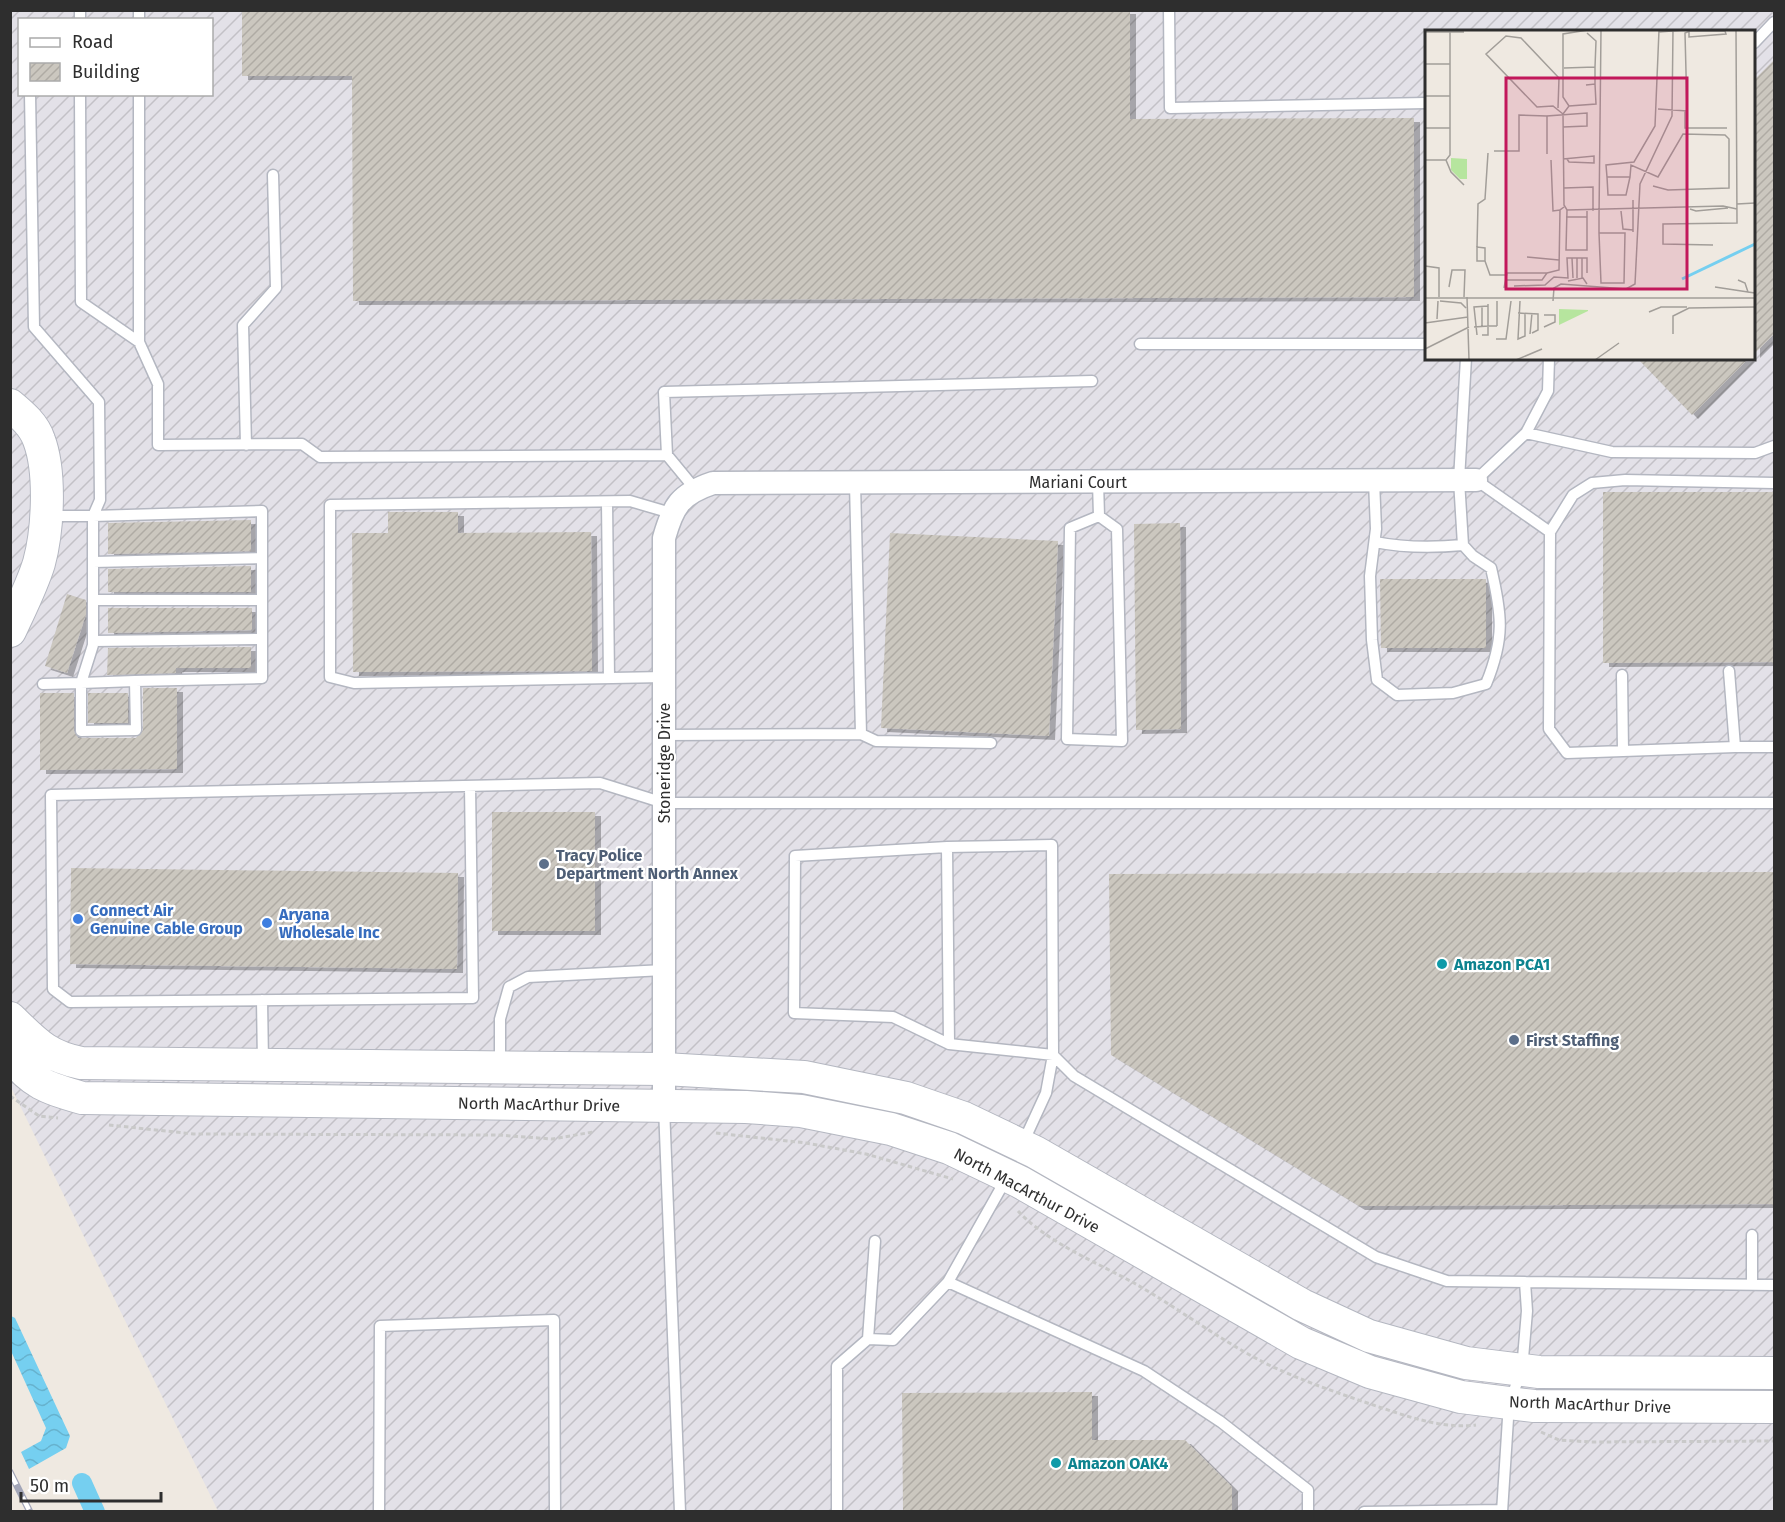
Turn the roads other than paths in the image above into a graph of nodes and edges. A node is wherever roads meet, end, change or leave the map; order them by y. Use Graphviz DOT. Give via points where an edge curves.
graph roads {
  1 [pos="1169,10"];
  2 [pos="1774,22"];
  3 [pos="1755,42"];
  4 [pos="30,96"];
  5 [pos="80,96"];
  6 [pos="139,96"];
  7 [pos="1425,104"];
  8 [pos="273,175"];
  9 [pos="139,342"];
  10 [pos="1140,344"];
  11 [pos="1425,344"];
  12 [pos="1466,360"];
  13 [pos="1550,360"];
  14 [pos="1092,381"];
  15 [pos="10,405"];
  16 [pos="1526,433"];
  17 [pos="246,445"];
  18 [pos="1774,446"];
  19 [pos="667,455"];
  20 [pos="1468,480"];
  21 [pos="1374,481"];
  22 [pos="1098,482"];
  23 [pos="855,483"];
  24 [pos="1774,483"];
  25 [pos="683,500"];
  26 [pos="607,502"];
  27 [pos="46,516"];
  28 [pos="93,516"];
  29 [pos="1099,516"];
  30 [pos="1550,532"];
  31 [pos="1375,543"];
  32 [pos="1463,545"];
  33 [pos="262,558"];
  34 [pos="93,562"];
  35 [pos="93,600"];
  36 [pos="262,600"];
  37 [pos="10,631"];
  38 [pos="262,639"];
  39 [pos="93,641"];
  40 [pos="1728,671"];
  41 [pos="1622,675"];
  42 [pos="664,677"];
  43 [pos="609,678"];
  44 [pos="135,681"];
  45 [pos="81,683"];
  46 [pos="43,684"];
  47 [pos="861,734"];
  48 [pos="664,735"];
  49 [pos="991,743"];
  50 [pos="1735,747"];
  51 [pos="1774,747"];
  52 [pos="1623,751"];
  53 [pos="470,786"];
  54 [pos="664,803"];
  55 [pos="1774,803"];
  56 [pos="947,847"];
  57 [pos="664,970"];
  58 [pos="262,1000"];
  59 [pos="10,1018"];
  60 [pos="949,1044"];
  61 [pos="10,1053"];
  62 [pos="1053,1055"];
  63 [pos="263,1066"];
  64 [pos="500,1068"];
  65 [pos="664,1070"];
  66 [pos="664,1106"];
  67 [pos="1011,1168"];
  68 [pos="1752,1235"];
  69 [pos="875,1241"];
  70 [pos="948,1282"];
  71 [pos="1525,1282"];
  72 [pos="1752,1284"];
  73 [pos="1774,1285"];
  74 [pos="868,1339"];
  75 [pos="1522,1370"];
  76 [pos="1774,1373"];
  77 [pos="1774,1407"];
  78 [pos="1508,1414"];
  79 [pos="1502,1511"];
  80 [pos="379,1512"];
  81 [pos="555,1512"];
  82 [pos="680,1512"];
  83 [pos="837,1512"];
  84 [pos="1308,1512"];
  85 [pos="1364,1512"];
  1 -- 7 [label="lane" via="1170,108"];
  2 -- 3 [label="lane"];
  4 -- 28 [label="lane" via="34,327 99,402 100,500"];
  5 -- 9 [label="lane" via="81,302"];
  6 -- 9 [label="lane"];
  8 -- 17 [label="lane" via="276,288 243,325"];
  9 -- 17 [label="lane" via="158,384 158,446"];
  10 -- 11 [label="lane"];
  12 -- 20 [label="lane"];
  13 -- 16 [label="lane" via="1548,391"];
  14 -- 19 [label="lane" via="664,392"];
  15 -- 27 [label="main road" via="29,421 39,439 45,464"];
  16 -- 18 [label="lane" via="1612,452 1755,453"];
  16 -- 20 [label="lane"];
  17 -- 19 [label="lane" via="302,444 320,457"];
  19 -- 25 [label="lane"];
  20 -- 21 [label="street, Mariani Court"];
  20 -- 30 [label="lane"];
  20 -- 32 [label="lane"];
  21 -- 22 [label="street, Mariani Court"];
  21 -- 31 [label="lane"];
  22 -- 23 [label="street, Mariani Court"];
  22 -- 29 [label="lane"];
  23 -- 25 [label="street, Mariani Court" via="713,483"];
  23 -- 47 [label="lane"];
  24 -- 30 [label="lane" via="1592,483 1573,495"];
  25 -- 26 [label="lane"];
  25 -- 42 [label="street, Stoneridge Drive" via="664,538"];
  26 -- 43 [label="lane"];
  26 -- 43 [label="lane" via="330,505 330,677 354,683"];
  27 -- 28 [label="lane"];
  27 -- 37 [label="main road" via="39,563"];
  28 -- 33 [label="lane" via="262,511"];
  28 -- 34 [label="lane"];
  29 -- 29 [label="lane" via="1117,529 1122,741 1067,739 1070,528"];
  30 -- 52 [label="lane" via="1549,729 1567,753"];
  31 -- 32 [label="lane" via="1430,548"];
  31 -- 32 [label="lane" via="1370,576 1377,680 1396,694 1453,693 1486,684 1498,654 1500,608 1491,568"];
  33 -- 34 [label="lane"];
  33 -- 36 [label="lane"];
  34 -- 35 [label="lane"];
  35 -- 36 [label="lane"];
  35 -- 39 [label="lane"];
  36 -- 38 [label="lane"];
  38 -- 39 [label="lane"];
  38 -- 44 [label="lane" via="262,678"];
  39 -- 45 [label="lane"];
  40 -- 50 [label="lane"];
  41 -- 52 [label="lane"];
  42 -- 43 [label="lane"];
  42 -- 48 [label="street, Stoneridge Drive"];
  44 -- 45 [label="lane"];
  44 -- 45 [label="lane" via="136,730 81,731"];
  45 -- 46 [label="lane"];
  47 -- 48 [label="lane"];
  47 -- 49 [label="lane" via="876,741"];
  48 -- 54 [label="street, Stoneridge Drive"];
  50 -- 51 [label="lane"];
  50 -- 52 [label="lane"];
  53 -- 54 [label="lane" via="600,783"];
  53 -- 58 [label="lane" via="473,998"];
  53 -- 58 [label="lane" via="51,795 53,989 70,1002"];
  54 -- 55 [label="lane"];
  54 -- 57 [label="street, Stoneridge Drive"];
  56 -- 60 [label="lane"];
  56 -- 60 [label="lane" via="795,856 794,1013 893,1017"];
  56 -- 62 [label="lane" via="1052,845"];
  57 -- 64 [label="lane" via="528,977 509,987 500,1019"];
  57 -- 65 [label="street, Stoneridge Drive"];
  58 -- 63 [label="lane"];
  59 -- 63 [label="main road, North MacArthur Drive" via="41,1049 59,1059 81,1063"];
  60 -- 62 [label="lane"];
  61 -- 66 [label="main road, North MacArthur Drive" via="21,1069 45,1087 82,1098"];
  62 -- 67 [label="lane" via="1046,1093"];
  62 -- 71 [label="lane" via="1074,1076 1376,1257 1447,1281"];
  63 -- 64 [label="main road, North MacArthur Drive"];
  64 -- 65 [label="main road, North MacArthur Drive"];
  65 -- 66 [label="street, Stoneridge Drive"];
  65 -- 67 [label="main road, North MacArthur Drive" via="804,1077 883,1093 964,1118"];
  66 -- 67 [label="main road, North MacArthur Drive" via="801,1110 880,1126"];
  66 -- 82 [label="lane"];
  67 -- 70 [label="lane"];
  67 -- 75 [label="main road, North MacArthur Drive" via="1369,1336 1466,1363"];
  67 -- 78 [label="main road, North MacArthur Drive" via="1301,1343 1382,1375"];
  68 -- 72 [label="lane"];
  69 -- 74 [label="lane"];
  70 -- 74 [label="lane" via="892,1340"];
  70 -- 84 [label="lane" via="1144,1371 1221,1422 1308,1490"];
  71 -- 72 [label="lane"];
  71 -- 75 [label="lane"];
  72 -- 73 [label="lane"];
  74 -- 83 [label="lane" via="837,1366"];
  75 -- 76 [label="main road, North MacArthur Drive"];
  75 -- 78 [label="lane"];
  77 -- 78 [label="main road, North MacArthur Drive" via="1534,1406"];
  78 -- 79 [label="lane"];
  79 -- 85 [label="lane"];
  80 -- 81 [label="lane" via="380,1326 554,1320"];
}
